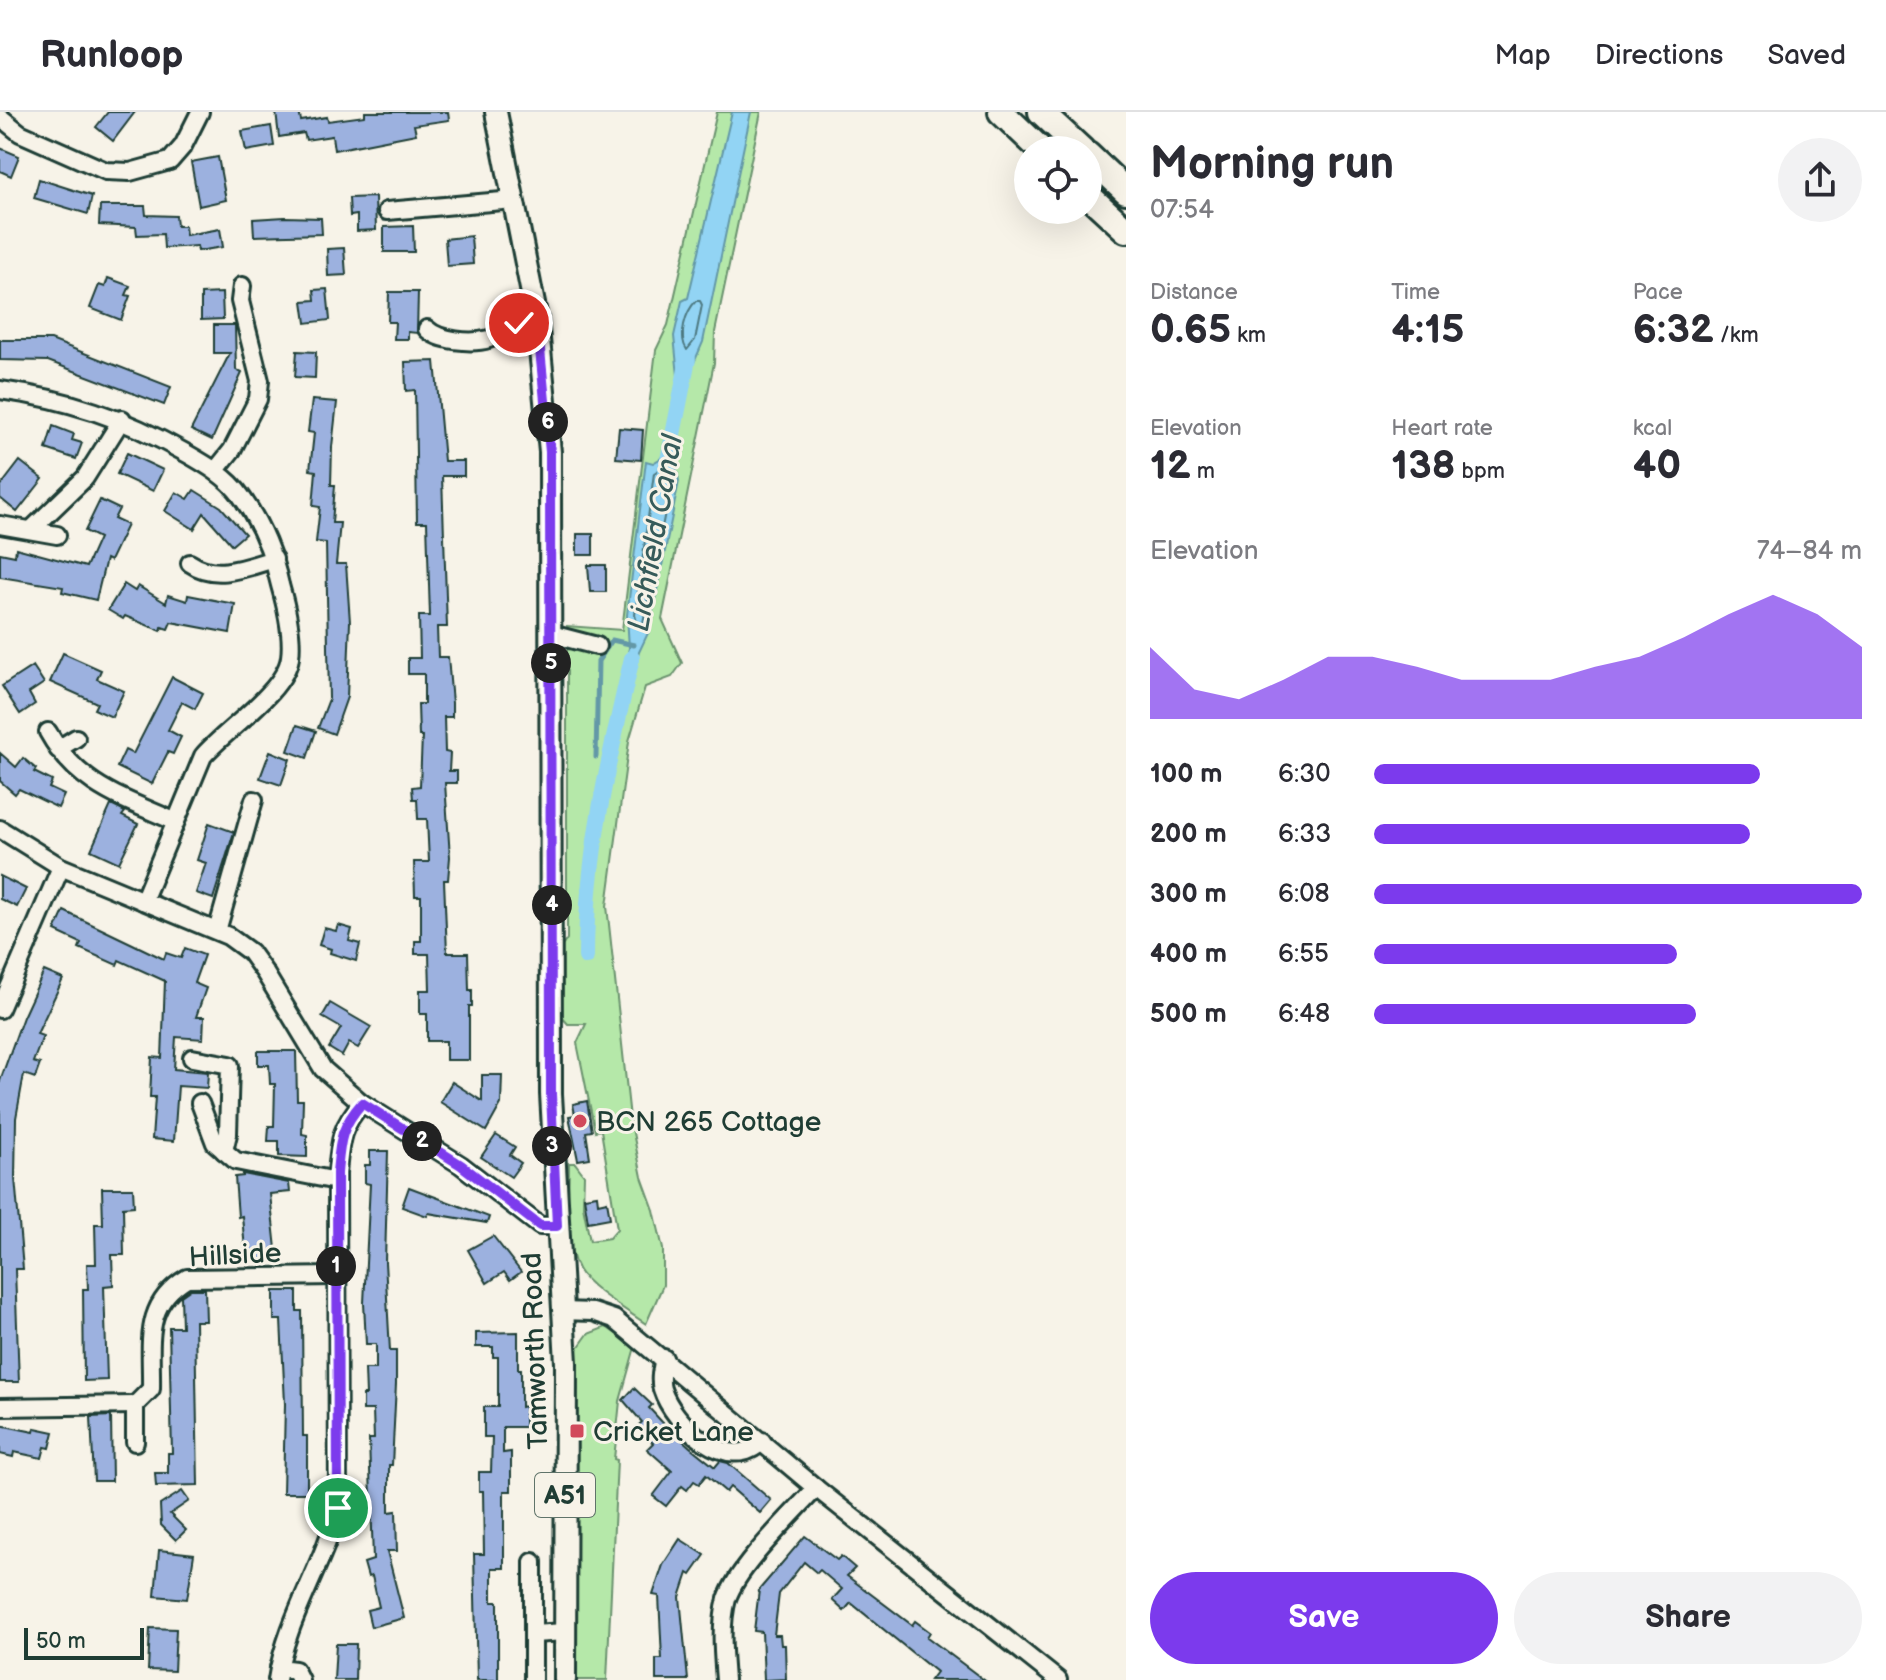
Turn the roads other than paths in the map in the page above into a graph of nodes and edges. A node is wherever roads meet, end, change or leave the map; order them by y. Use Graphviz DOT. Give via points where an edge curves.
graph roads {
  1 [pos="200,112"];
  2 [pos="496,112"];
  3 [pos="1001,112"];
  4 [pos="1041,112"];
  5 [pos="0,117"];
  6 [pos="1026,136"];
  7 [pos="1067,136"];
  8 [pos="1102,168"];
  9 [pos="1126,191"];
  10 [pos="514,200"];
  11 [pos="1102,208"];
  12 [pos="387,211"];
  13 [pos="1126,230"];
  14 [pos="242,286"];
  15 [pos="537,319"];
  16 [pos="427,329"];
  17 [pos="0,390"];
  18 [pos="122,419"];
  19 [pos="216,470"];
  20 [pos="0,525"];
  21 [pos="31,530"];
  22 [pos="57,535"];
  23 [pos="274,559"];
  24 [pos="190,563"];
  25 [pos="551,634"];
  26 [pos="589,649"];
  27 [pos="48,732"];
  28 [pos="76,738"];
  29 [pos="58,749"];
  30 [pos="254,800"];
  31 [pos="174,821"];
  32 [pos="0,829"];
  33 [pos="61,867"];
  34 [pos="143,901"];
  35 [pos="217,931"];
  36 [pos="0,1009"];
  37 [pos="192,1058"];
  38 [pos="200,1103"];
  39 [pos="362,1103"];
  40 [pos="224,1151"];
  41 [pos="337,1181"];
  42 [pos="557,1226"];
  43 [pos="336,1276"];
  44 [pos="562,1311"];
  45 [pos="664,1358"];
  46 [pos="135,1405"];
  47 [pos="0,1407"];
  48 [pos="762,1441"];
  49 [pos="135,1442"];
  50 [pos="816,1488"];
  51 [pos="533,1562"];
  52 [pos="565,1632"];
  53 [pos="533,1634"];
  54 [pos="278,1674"];
  55 [pos="300,1680"];
  56 [pos="533,1680"];
  57 [pos="565,1680"];
  58 [pos="725,1680"];
  59 [pos="1058,1680"];
  1 -- 5 [label="street" via="170,161 130,172 106,171 20,133"];
  2 -- 10 [label="main road, Tamworth Road / A51"];
  3 -- 6 [label="highway"];
  4 -- 7 [label="highway"];
  8 -- 9 [label="highway"];
  10 -- 12 [label="street"];
  10 -- 15 [label="main road, Tamworth Road / A51"];
  11 -- 13 [label="highway"];
  14 -- 19 [label="street" via="240,301 260,381 258,399"];
  15 -- 16 [label="street" via="486,340 435,336"];
  15 -- 25 [label="main road, Tamworth Road / A51" via="550,452"];
  17 -- 18 [label="street" via="58,399"];
  18 -- 19 [label="street"];
  18 -- 21 [label="street" via="85,478"];
  19 -- 23 [label="street" via="240,494"];
  20 -- 21 [label="street"];
  21 -- 22 [label="street"];
  23 -- 24 [label="street" via="219,573"];
  23 -- 31 [label="street" via="291,659 259,705 203,756"];
  25 -- 26 [label="street"];
  25 -- 42 [label="main road, Tamworth Road / A51" via="551,1094"];
  27 -- 29 [label="street"];
  28 -- 29 [label="street"];
  29 -- 31 [label="street" via="87,780"];
  30 -- 35 [label="street"];
  31 -- 34 [label="street"];
  32 -- 33 [label="street"];
  33 -- 34 [label="street"];
  33 -- 36 [label="street"];
  34 -- 35 [label="street"];
  35 -- 39 [label="street" via="250,952 323,1069"];
  37 -- 40 [label="street" via="230,1065"];
  38 -- 40 [label="street" via="215,1143"];
  39 -- 41 [label="street" via="340,1138"];
  39 -- 42 [label="street" via="461,1165 540,1226"];
  40 -- 41 [label="street" via="236,1161"];
  41 -- 43 [label="street"];
  42 -- 44 [label="main road, Tamworth Road / A51"];
  43 -- 46 [label="street, Hillside" via="187,1278 169,1289 153,1320 151,1389"];
  43 -- 54 [label="street" via="338,1508"];
  44 -- 45 [label="street" via="614,1319"];
  44 -- 52 [label="main road, Tamworth Road / A51"];
  45 -- 48 [label="street"];
  45 -- 48 [label="street" via="662,1387 672,1411 689,1429 732,1454 743,1454"];
  46 -- 47 [label="street"];
  46 -- 49 [label="street, Hillside"];
  48 -- 50 [label="street"];
  50 -- 58 [label="street" via="739,1576 728,1599"];
  50 -- 59 [label="street"];
  51 -- 53 [label="street"];
  52 -- 53 [label="street"];
  52 -- 57 [label="main road, Tamworth Road / A51"];
  53 -- 56 [label="street"];
  54 -- 55 [label="street" via="295,1670"];
}
